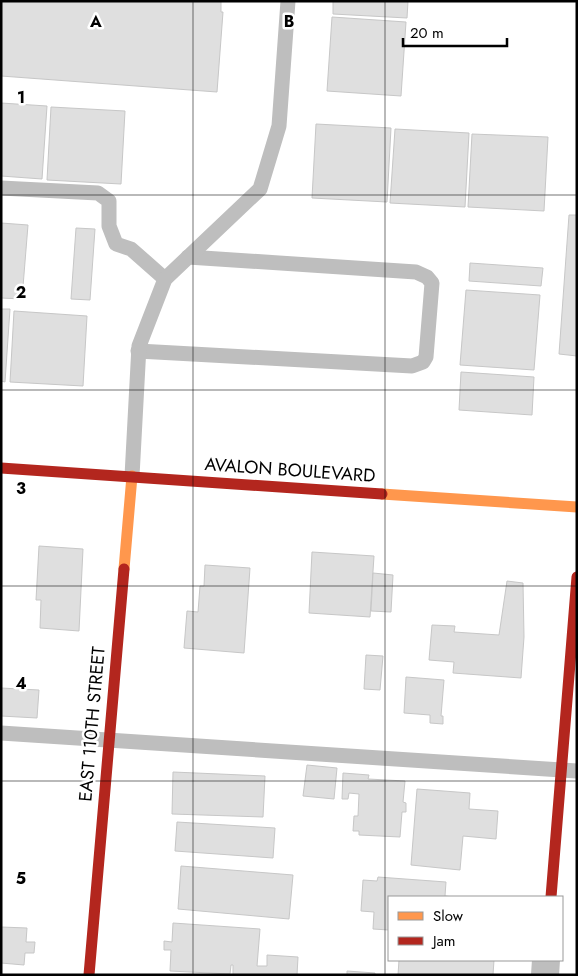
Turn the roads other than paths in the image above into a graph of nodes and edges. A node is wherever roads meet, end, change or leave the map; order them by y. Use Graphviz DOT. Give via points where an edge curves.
graph roads {
  1 [pos="288,1"];
  2 [pos="1,188"];
  3 [pos="188,257"];
  4 [pos="165,279"];
  5 [pos="138,351"];
  6 [pos="1,468"];
  7 [pos="132,476"];
  8 [pos="577,507"];
  9 [pos="577,578"];
  10 [pos="1,733"];
  11 [pos="108,740"];
  12 [pos="560,769"];
  13 [pos="577,770"];
  14 [pos="551,896"];
  15 [pos="546,961"];
  16 [pos="89,975"];
  17 [pos="545,975"];
  1 -- 3 [label="lane" via="279,126 260,189"];
  2 -- 4 [label="lane" via="98,193 109,201 109,226 116,244 131,249"];
  3 -- 4 [label="lane"];
  3 -- 5 [label="lane" via="416,272 432,283 426,357 423,362 412,366"];
  4 -- 5 [label="lane"];
  5 -- 7 [label="lane"];
  6 -- 7 [label="street, AVALON BOULEVARD"];
  7 -- 8 [label="street, AVALON BOULEVARD"];
  7 -- 11 [label="street, EAST 110TH STREET"];
  9 -- 12 [label="street"];
  10 -- 11 [label="lane"];
  11 -- 12 [label="lane"];
  11 -- 16 [label="street, EAST 110TH STREET"];
  12 -- 13 [label="lane"];
  12 -- 14 [label="street"];
  15 -- 17 [label="street"];
}
